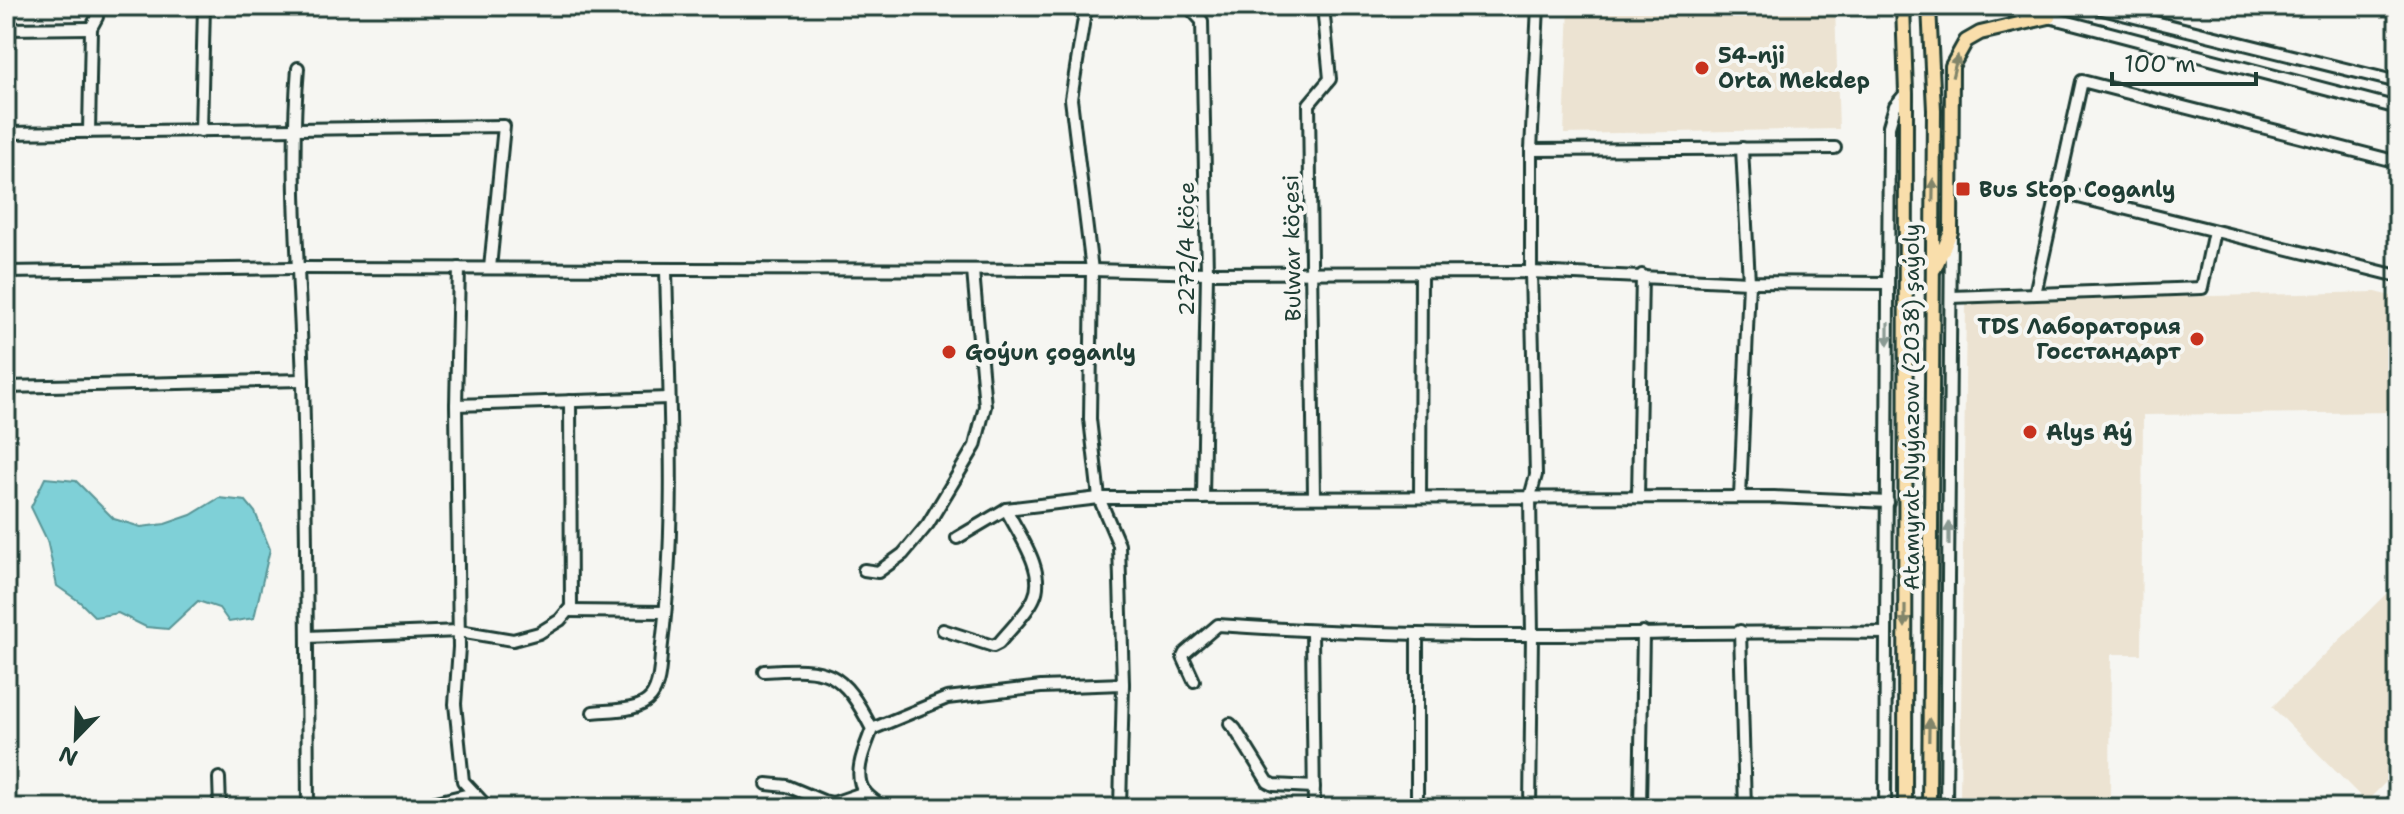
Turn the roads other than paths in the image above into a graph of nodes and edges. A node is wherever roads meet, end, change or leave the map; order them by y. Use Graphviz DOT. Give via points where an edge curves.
graph roads {
  1 [pos="97,6"];
  2 [pos="204,6"];
  3 [pos="1086,6"];
  4 [pos="1188,6"];
  5 [pos="1323,6"];
  6 [pos="1538,6"];
  7 [pos="1903,6"];
  8 [pos="1929,6"];
  9 [pos="1990,6"];
  10 [pos="2027,6"];
  11 [pos="2092,6"];
  12 [pos="2386,6"];
  13 [pos="2398,9"];
  14 [pos="2049,17"];
  15 [pos="91,28"];
  16 [pos="6,29"];
  17 [pos="2091,29"];
  18 [pos="298,68"];
  19 [pos="2398,82"];
  20 [pos="1906,93"];
  21 [pos="2398,108"];
  22 [pos="1934,110"];
  23 [pos="201,131"];
  24 [pos="292,131"];
  25 [pos="89,132"];
  26 [pos="6,133"];
  27 [pos="1951,143"];
  28 [pos="1742,148"];
  29 [pos="1835,148"];
  30 [pos="1531,150"];
  31 [pos="2398,162"];
  32 [pos="2058,192"];
  33 [pos="2214,231"];
  34 [pos="1951,232"];
  35 [pos="296,268"];
  36 [pos="459,268"];
  37 [pos="490,268"];
  38 [pos="666,270"];
  39 [pos="1092,270"];
  40 [pos="973,271"];
  41 [pos="6,272"];
  42 [pos="1531,272"];
  43 [pos="1207,273"];
  44 [pos="1313,274"];
  45 [pos="1421,274"];
  46 [pos="1931,274"];
  47 [pos="1642,275"];
  48 [pos="2398,276"];
  49 [pos="1749,282"];
  50 [pos="1888,283"];
  51 [pos="2035,294"];
  52 [pos="1951,297"];
  53 [pos="303,380"];
  54 [pos="6,387"];
  55 [pos="669,398"];
  56 [pos="570,401"];
  57 [pos="456,405"];
  58 [pos="1314,496"];
  59 [pos="1420,496"];
  60 [pos="1530,497"];
  61 [pos="1638,497"];
  62 [pos="1740,497"];
  63 [pos="1099,498"];
  64 [pos="1203,498"];
  65 [pos="1888,502"];
  66 [pos="1006,509"];
  67 [pos="957,538"];
  68 [pos="864,570"];
  69 [pos="568,611"];
  70 [pos="665,612"];
  71 [pos="943,630"];
  72 [pos="459,631"];
  73 [pos="1312,631"];
  74 [pos="1740,631"];
  75 [pos="1643,632"];
  76 [pos="1886,633"];
  77 [pos="1417,634"];
  78 [pos="1532,634"];
  79 [pos="307,637"];
  80 [pos="764,671"];
  81 [pos="1194,681"];
  82 [pos="1123,684"];
  83 [pos="593,712"];
  84 [pos="1230,724"];
  85 [pos="872,729"];
  86 [pos="219,778"];
  87 [pos="767,784"];
  88 [pos="1314,787"];
  89 [pos="865,792"];
  90 [pos="474,793"];
  91 [pos="220,808"];
  92 [pos="308,808"];
  93 [pos="411,808"];
  94 [pos="488,808"];
  95 [pos="884,808"];
  96 [pos="1120,808"];
  97 [pos="1314,808"];
  98 [pos="1417,808"];
  99 [pos="1530,808"];
  100 [pos="1640,808"];
  101 [pos="1745,808"];
  102 [pos="1885,808"];
  103 [pos="1905,808"];
  104 [pos="1929,808"];
  105 [pos="1946,808"];
  1 -- 15 [label="street"];
  2 -- 23 [label="street"];
  3 -- 39 [label="street" via="1071,99"];
  4 -- 43 [label="street, 2272/4 köçe" via="1202,21"];
  5 -- 44 [label="street, Bulwar köçesi" via="1330,79 1309,104"];
  6 -- 30 [label="street"];
  7 -- 20 [label="main road, Atamyrat Nyýazow (2038) şaýoly"];
  8 -- 22 [label="main road, Atamyrat Nyýazow (2038) şaýoly"];
  9 -- 14 [label="street"];
  10 -- 14 [label="main road"];
  11 -- 17 [label="street"];
  11 -- 19 [label="street"];
  12 -- 13 [label="street"];
  14 -- 17 [label="street"];
  27 -- 14 [label="main road, one-way" via="1952,66 1966,41"];
  15 -- 16 [label="street"];
  15 -- 25 [label="street"];
  17 -- 21 [label="street"];
  18 -- 24 [label="street"];
  20 -- 50 [label="street" via="1889,126"];
  20 -- 103 [label="main road, Atamyrat Nyýazow (2038) şaýoly, one-way"];
  22 -- 27 [label="main road"];
  46 -- 22 [label="main road, Atamyrat Nyýazow (2038) şaýoly, one-way"];
  23 -- 24 [label="street"];
  23 -- 25 [label="street"];
  24 -- 35 [label="street"];
  24 -- 37 [label="street" via="504,126"];
  25 -- 26 [label="street"];
  27 -- 34 [label="main road"];
  28 -- 29 [label="street"];
  28 -- 30 [label="street"];
  28 -- 49 [label="street"];
  30 -- 42 [label="street"];
  31 -- 32 [label="street" via="2082,81"];
  32 -- 33 [label="street"];
  32 -- 51 [label="street"];
  33 -- 48 [label="street"];
  33 -- 51 [label="street" via="2202,288"];
  34 -- 46 [label="main road"];
  34 -- 52 [label="street"];
  35 -- 36 [label="street"];
  35 -- 41 [label="street"];
  35 -- 53 [label="street"];
  36 -- 37 [label="street"];
  36 -- 57 [label="street"];
  37 -- 38 [label="street"];
  38 -- 40 [label="street"];
  38 -- 55 [label="street"];
  39 -- 40 [label="street"];
  39 -- 43 [label="street"];
  39 -- 63 [label="street" via="1090,419"];
  40 -- 68 [label="street" via="985,406 975,446 928,524 903,554 878,572"];
  42 -- 45 [label="street"];
  42 -- 47 [label="street"];
  42 -- 60 [label="street" via="1536,475"];
  43 -- 44 [label="street"];
  43 -- 64 [label="street, 2272/4 köçe"];
  44 -- 45 [label="street"];
  44 -- 58 [label="street, Bulwar köçesi"];
  45 -- 59 [label="street"];
  104 -- 46 [label="main road, Atamyrat Nyýazow (2038) şaýoly, one-way"];
  47 -- 49 [label="street"];
  47 -- 61 [label="street"];
  49 -- 50 [label="street"];
  49 -- 62 [label="street"];
  50 -- 65 [label="street, one-way"];
  51 -- 52 [label="street"];
  105 -- 52 [label="street, one-way"];
  53 -- 54 [label="street"];
  53 -- 79 [label="street"];
  55 -- 56 [label="street"];
  55 -- 70 [label="street" via="672,480"];
  56 -- 57 [label="street"];
  56 -- 69 [label="street"];
  57 -- 72 [label="street"];
  58 -- 59 [label="street"];
  58 -- 64 [label="street"];
  59 -- 60 [label="street"];
  60 -- 61 [label="street"];
  60 -- 78 [label="street"];
  61 -- 62 [label="street"];
  62 -- 65 [label="street"];
  63 -- 64 [label="street"];
  63 -- 66 [label="street"];
  63 -- 82 [label="street" via="1119,545"];
  65 -- 76 [label="street"];
  66 -- 67 [label="street"];
  66 -- 71 [label="street" via="1033,563 1034,599 993,646"];
  69 -- 70 [label="street"];
  69 -- 72 [label="street" via="539,633 513,640"];
  70 -- 83 [label="street" via="652,697 641,706"];
  72 -- 79 [label="street"];
  72 -- 90 [label="street" via="455,704 463,781"];
  73 -- 77 [label="street"];
  73 -- 81 [label="street" via="1218,625 1183,657"];
  73 -- 88 [label="street"];
  74 -- 75 [label="street"];
  74 -- 76 [label="street"];
  74 -- 101 [label="street"];
  75 -- 78 [label="street"];
  75 -- 100 [label="street"];
  76 -- 102 [label="street"];
  77 -- 78 [label="street"];
  77 -- 98 [label="street"];
  78 -- 99 [label="street"];
  79 -- 92 [label="street"];
  80 -- 85 [label="street" via="809,668 826,674 849,688"];
  82 -- 85 [label="street" via="947,698"];
  82 -- 96 [label="street"];
  84 -- 88 [label="street" via="1268,782"];
  85 -- 89 [label="street" via="861,760"];
  86 -- 91 [label="street"];
  87 -- 89 [label="street" via="833,803"];
  88 -- 97 [label="street"];
  89 -- 95 [label="street"];
  90 -- 93 [label="street"];
  90 -- 94 [label="street"];
}
